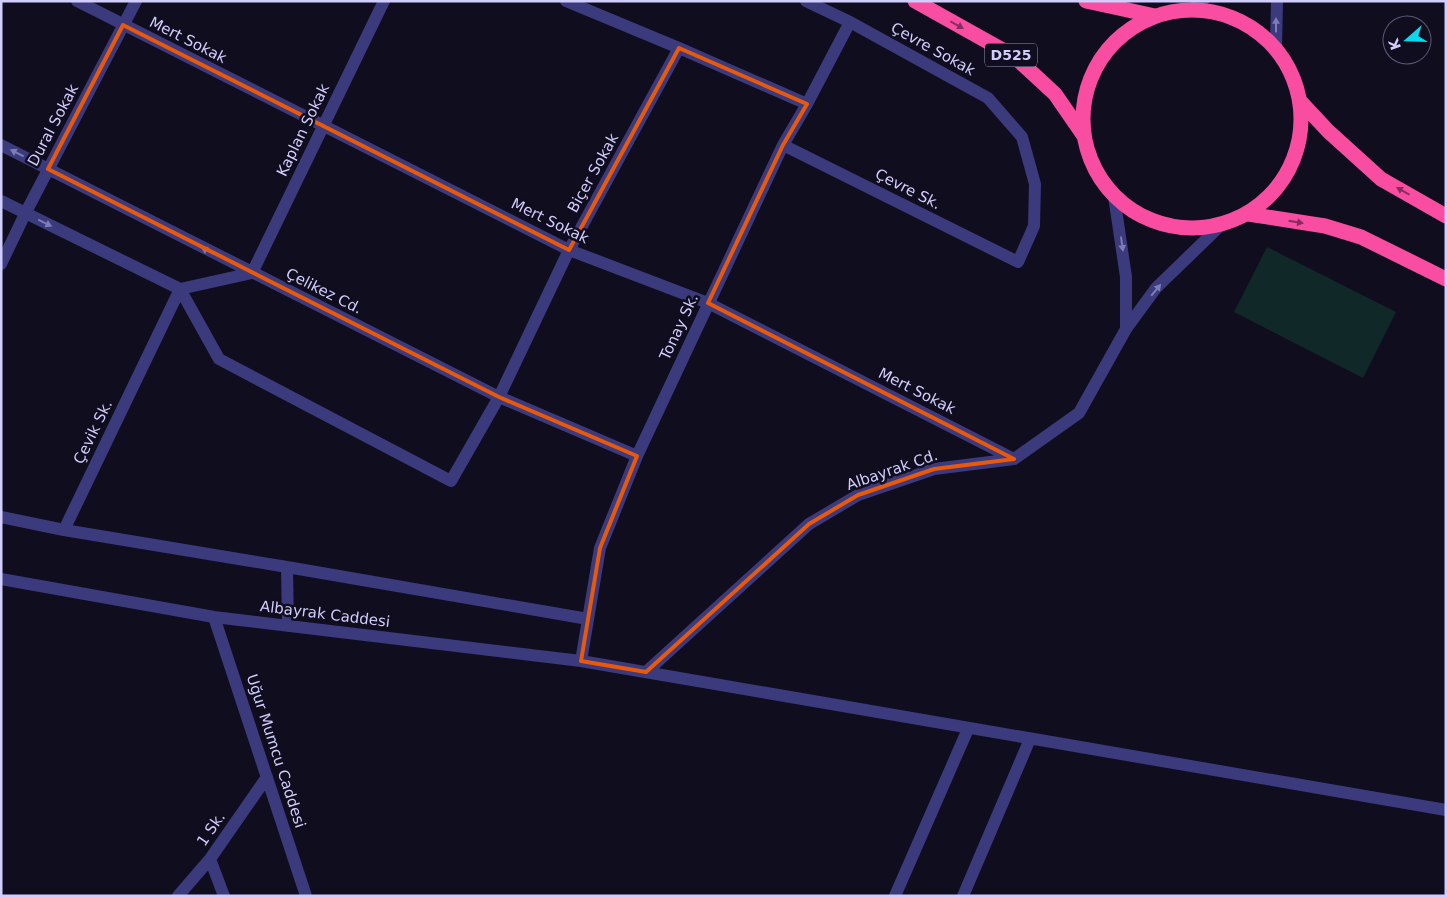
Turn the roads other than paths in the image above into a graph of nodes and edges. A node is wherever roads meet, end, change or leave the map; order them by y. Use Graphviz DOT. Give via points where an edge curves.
graph roads {
  1 [pos="77,1"];
  2 [pos="136,1"];
  3 [pos="384,1"];
  4 [pos="566,1"];
  5 [pos="806,1"];
  6 [pos="915,1"];
  7 [pos="1086,1"];
  8 [pos="1277,1"];
  9 [pos="1197,5"];
  10 [pos="1155,16"];
  11 [pos="850,22"];
  12 [pos="123,25"];
  13 [pos="679,48"];
  14 [pos="1276,48"];
  15 [pos="1300,101"];
  16 [pos="807,104"];
  17 [pos="323,125"];
  18 [pos="1084,136"];
  19 [pos="1,145"];
  20 [pos="783,145"];
  21 [pos="48,169"];
  22 [pos="1114,196"];
  23 [pos="1,201"];
  24 [pos="25,214"];
  25 [pos="1248,214"];
  26 [pos="1446,216"];
  27 [pos="1220,226"];
  28 [pos="569,250"];
  29 [pos="1018,262"];
  30 [pos="1,264"];
  31 [pos="252,273"];
  32 [pos="1446,279"];
  33 [pos="180,289"];
  34 [pos="708,304"];
  35 [pos="1126,329"];
  36 [pos="499,397"];
  37 [pos="637,456"];
  38 [pos="1014,458"];
  39 [pos="1,517"];
  40 [pos="64,530"];
  41 [pos="287,567"];
  42 [pos="1,579"];
  43 [pos="214,617"];
  44 [pos="588,619"];
  45 [pos="288,626"];
  46 [pos="581,661"];
  47 [pos="646,672"];
  48 [pos="968,728"];
  49 [pos="1030,739"];
  50 [pos="267,777"];
  51 [pos="1446,810"];
  52 [pos="210,858"];
  53 [pos="178,896"];
  54 [pos="224,896"];
  55 [pos="306,896"];
  56 [pos="895,896"];
  57 [pos="963,896"];
  1 -- 12 [label="street, Mert Sokak"];
  2 -- 12 [label="street, Dural Sokak"];
  3 -- 17 [label="street, Kaplan Sokak"];
  4 -- 13 [label="street"];
  5 -- 11 [label="street, Çevre Sokak"];
  6 -- 18 [label="highway, D525, one-way" via="1015,57 1055,94"];
  7 -- 10 [label="highway"];
  14 -- 8 [label="street, one-way"];
  9 -- 10 [label="highway"];
  9 -- 14 [label="highway" via="1238,20"];
  10 -- 18 [label="highway" via="1128,30 1107,50 1091,77 1084,106"];
  11 -- 16 [label="street, Tonay Sk."];
  11 -- 29 [label="street, Çevre Sokak" via="988,98 1022,137 1034,184 1034,226"];
  12 -- 17 [label="street, Mert Sokak"];
  12 -- 21 [label="street, Dural Sokak"];
  13 -- 16 [label="street"];
  13 -- 28 [label="street, Biçer Sokak"];
  14 -- 15 [label="highway" via="1292,73"];
  15 -- 25 [label="highway" via="1301,134 1292,166 1274,194"];
  26 -- 15 [label="highway, one-way" via="1381,179"];
  16 -- 20 [label="street, Tonay Sk."];
  17 -- 28 [label="street, Mert Sokak"];
  17 -- 31 [label="street, Kaplan Sokak"];
  18 -- 22 [label="highway" via="1094,168"];
  21 -- 19 [label="street, Çelikez Cd., one-way"];
  20 -- 29 [label="street, Çevre Sk."];
  20 -- 34 [label="street, Tonay Sk."];
  21 -- 24 [label="street, Dural Sokak"];
  31 -- 21 [label="street, Çelikez Cd., one-way"];
  22 -- 27 [label="highway" via="1137,214 1163,225 1192,230"];
  22 -- 35 [label="street, one-way" via="1126,277"];
  23 -- 24 [label="street"];
  24 -- 30 [label="street, Dural Sokak"];
  24 -- 33 [label="street, one-way"];
  25 -- 27 [label="highway"];
  25 -- 32 [label="highway, one-way" via="1325,226 1361,237"];
  35 -- 27 [label="street, Albayrak Cd., one-way" via="1156,288"];
  28 -- 34 [label="street, Mert Sokak"];
  28 -- 36 [label="street, Biçer Sokak"];
  31 -- 33 [label="street"];
  31 -- 36 [label="street, Çelikez Cd."];
  33 -- 36 [label="street, Biçer Sokak" via="219,359 451,481"];
  33 -- 40 [label="street, Çevik Sk."];
  34 -- 37 [label="street, Tonay Sk."];
  34 -- 38 [label="street, Mert Sokak"];
  35 -- 38 [label="street, Albayrak Cd." via="1079,413"];
  36 -- 37 [label="street, Çelikez Cd."];
  37 -- 44 [label="street, Tonay Sk." via="600,548"];
  38 -- 47 [label="street, Albayrak Cd." via="934,469 858,495 809,524"];
  39 -- 40 [label="street"];
  40 -- 41 [label="street"];
  41 -- 44 [label="street"];
  41 -- 45 [label="street"];
  42 -- 43 [label="street, Albayrak Caddesi"];
  43 -- 45 [label="street, Albayrak Caddesi"];
  43 -- 50 [label="street, Uğur Mumcu Caddesi"];
  44 -- 46 [label="street, Tonay Sk."];
  45 -- 46 [label="street, Albayrak Caddesi"];
  46 -- 47 [label="street, Albayrak Caddesi"];
  47 -- 48 [label="street, Albayrak Caddesi"];
  48 -- 49 [label="street, Albayrak Caddesi"];
  48 -- 56 [label="street"];
  49 -- 51 [label="street, Albayrak Caddesi"];
  49 -- 57 [label="street"];
  50 -- 52 [label="street, 1 Sk."];
  50 -- 55 [label="street, Uğur Mumcu Caddesi"];
  52 -- 53 [label="street, 1 Sk."];
  52 -- 54 [label="street"];
}
